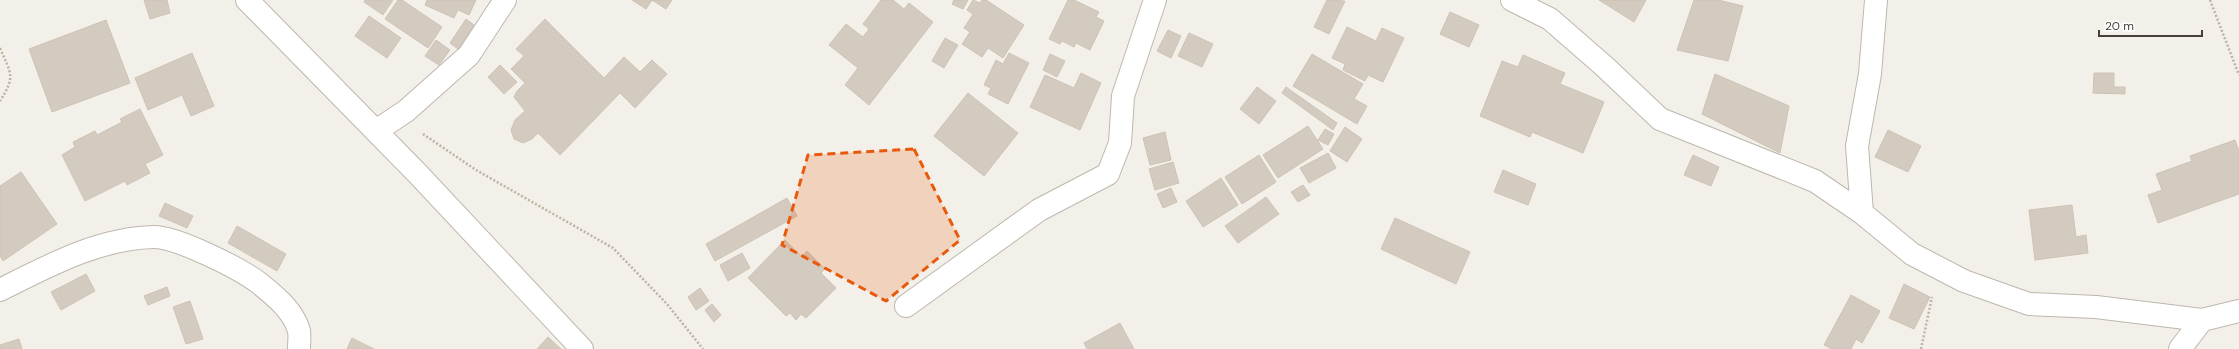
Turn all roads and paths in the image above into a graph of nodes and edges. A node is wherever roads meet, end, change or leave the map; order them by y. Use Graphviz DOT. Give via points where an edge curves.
graph roads {
  1 [pos="247,0"];
  2 [pos="505,0"];
  3 [pos="1155,0"];
  4 [pos="1512,0"];
  5 [pos="1876,0"];
  6 [pos="2210,0"];
  7 [pos="0,48"];
  8 [pos="2239,75"];
  9 [pos="0,101"];
  10 [pos="398,117"];
  11 [pos="376,131"];
  12 [pos="1862,213"];
  13 [pos="0,290"];
  14 [pos="1933,293"];
  15 [pos="906,306"];
  16 [pos="2239,311"];
  17 [pos="2202,320"];
  18 [pos="299,349"];
  19 [pos="582,349"];
  20 [pos="703,349"];
  21 [pos="1921,349"];
  22 [pos="2180,349"];
  1 -- 11 [label="street"];
  2 -- 10 [label="street" via="469,55"];
  3 -- 15 [label="street" via="1123,96 1120,143 1108,174 1040,210"];
  4 -- 12 [label="street" via="1550,19 1660,119 1815,181"];
  5 -- 12 [label="street" via="1870,74 1857,146"];
  6 -- 8 [label="path"];
  7 -- 9 [label="path" via="10,71 10,84"];
  10 -- 11 [label="street"];
  10 -- 20 [label="path" via="476,170 612,248 667,304"];
  11 -- 19 [label="street"];
  12 -- 17 [label="street" via="1912,254 1964,281 2029,304 2096,307"];
  13 -- 18 [label="street" via="59,260 114,243 155,237 187,246 224,262 276,296 291,315 299,331"];
  14 -- 21 [label="path"];
  16 -- 17 [label="street"];
  17 -- 22 [label="street"];
}
